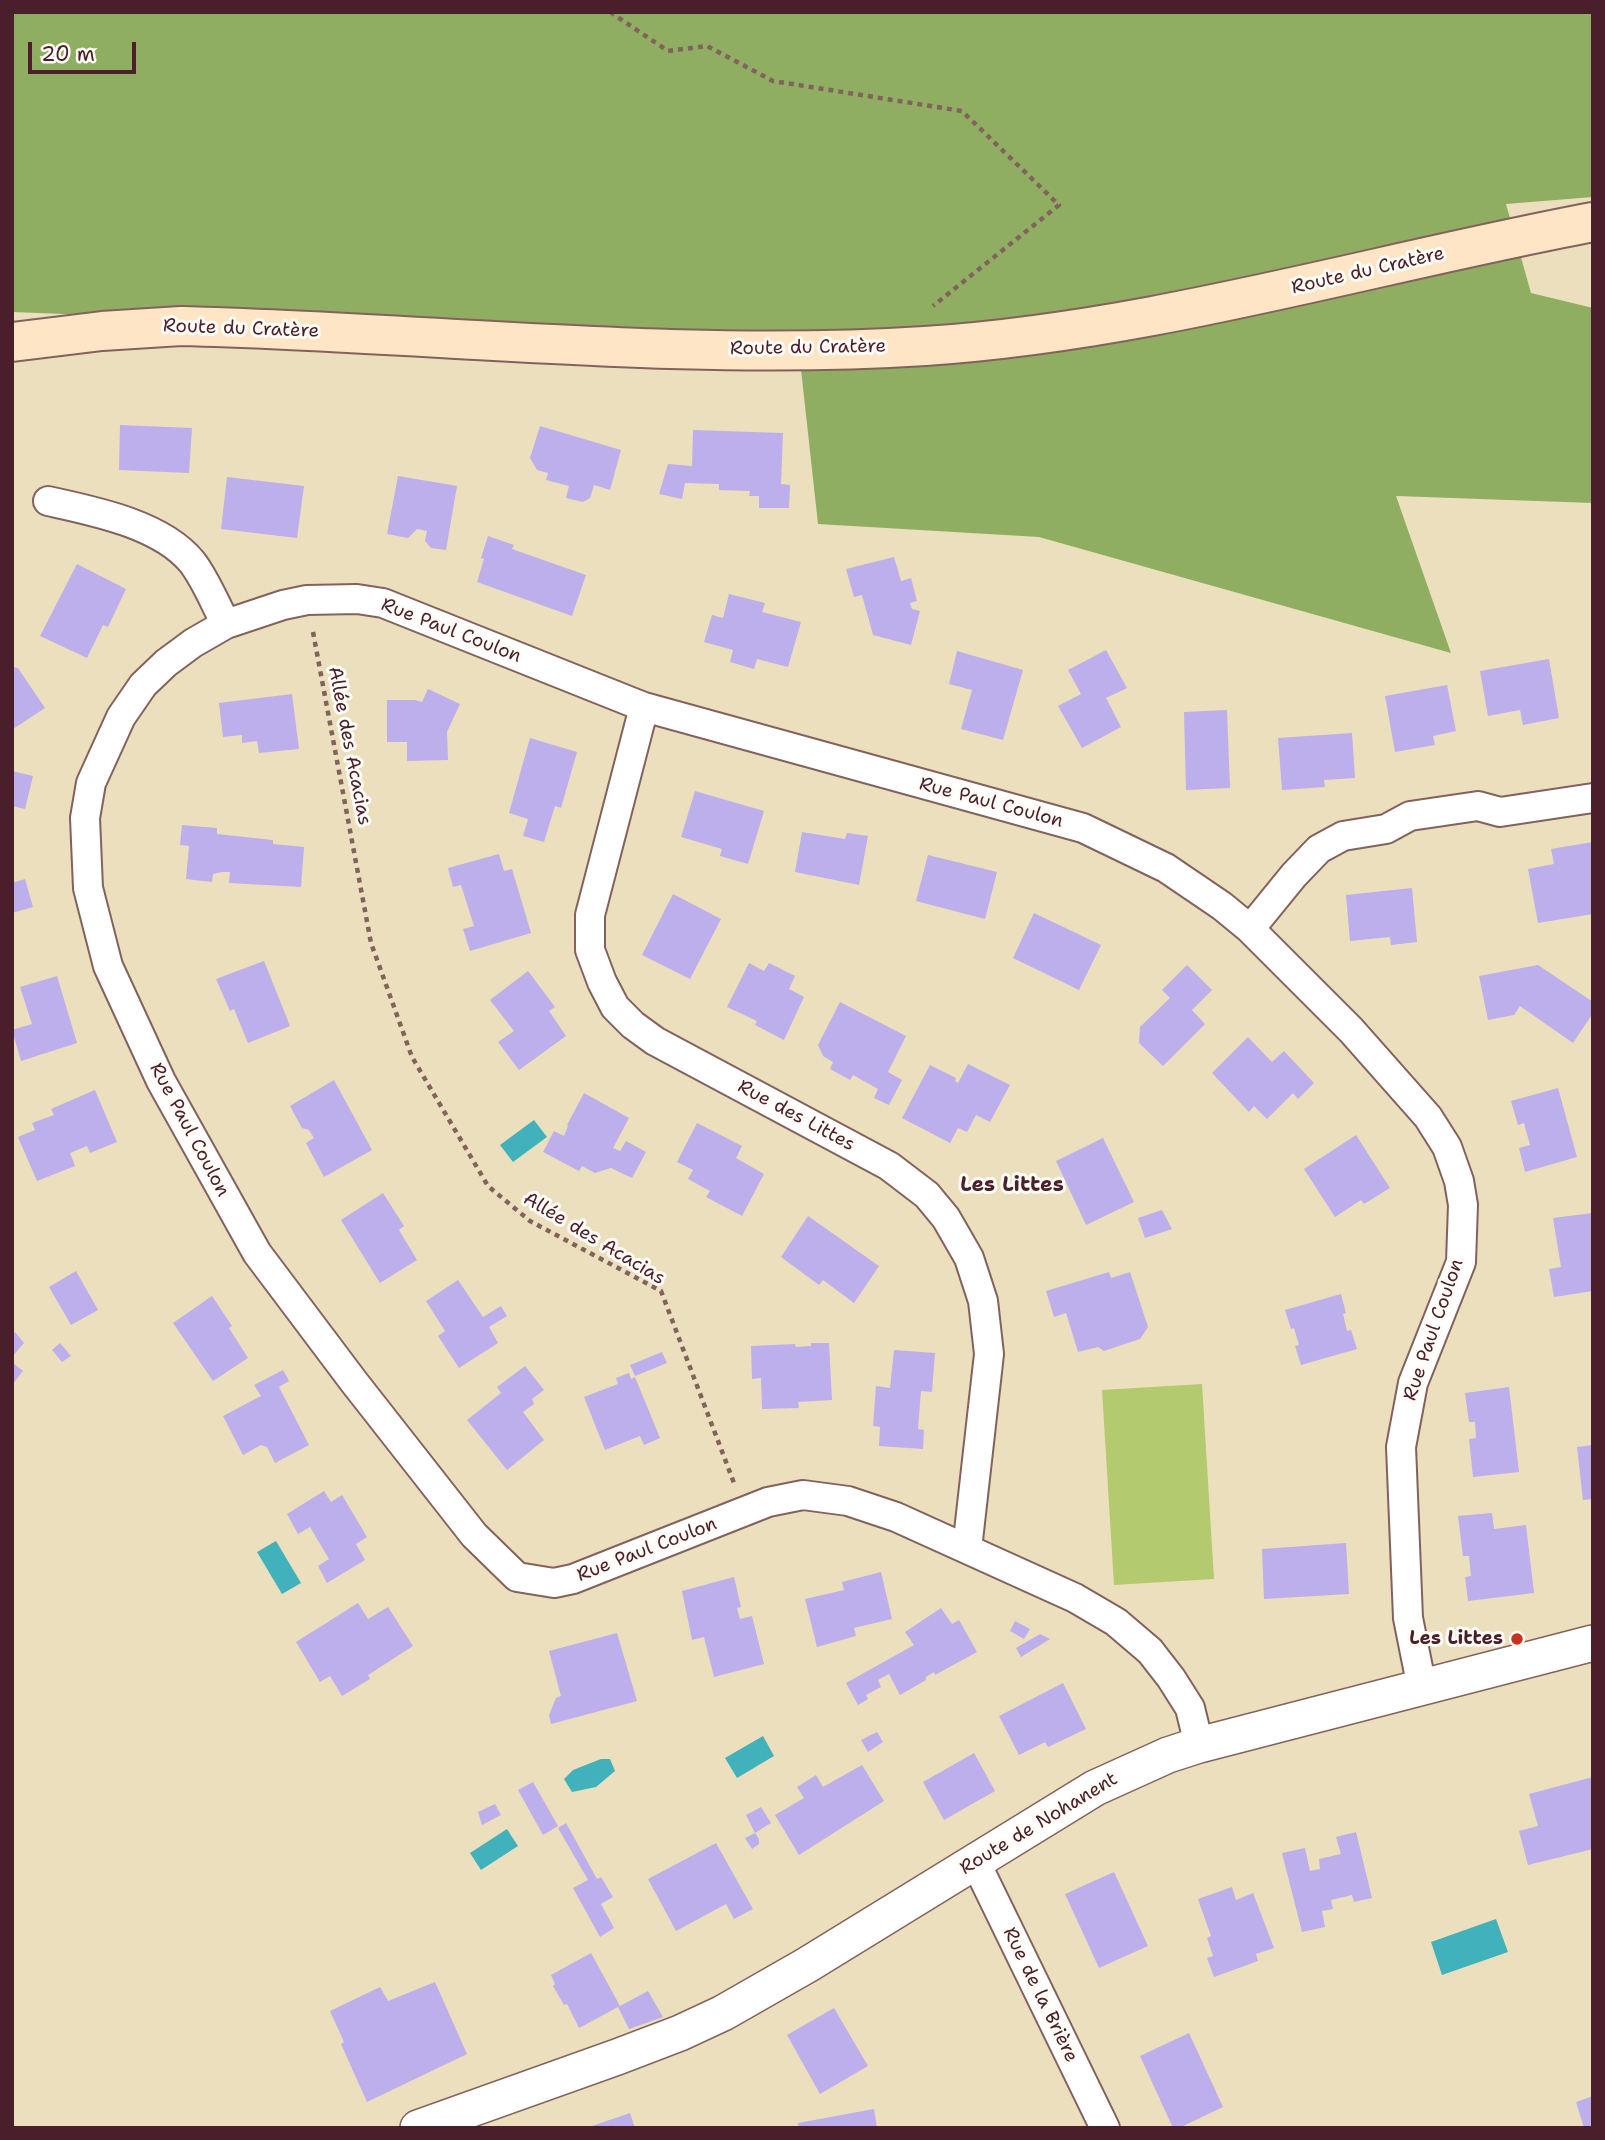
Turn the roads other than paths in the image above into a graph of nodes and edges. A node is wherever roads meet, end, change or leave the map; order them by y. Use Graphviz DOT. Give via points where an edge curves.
graph roads {
  1 [pos="1593,222"];
  2 [pos="12,342"];
  3 [pos="48,501"];
  4 [pos="226,624"];
  5 [pos="644,707"];
  6 [pos="1593,798"];
  7 [pos="1250,929"];
  8 [pos="967,1549"];
  9 [pos="1593,1643"];
  10 [pos="1422,1688"];
  11 [pos="1199,1745"];
  12 [pos="975,1861"];
  13 [pos="418,2128"];
  14 [pos="1105,2128"];
  1 -- 2 [label="main road, Route du Cratère" via="1130,321 974,341 739,350 181,326"];
  3 -- 4 [label="street" via="97,512 171,543 191,561"];
  4 -- 5 [label="street, Rue Paul Coulon" via="307,600 357,598 383,603"];
  4 -- 8 [label="street, Rue Paul Coulon" via="166,663 144,685 121,717 91,783 85,818 88,888 108,966 161,1081 257,1253 474,1535 517,1577 554,1583 744,1511 803,1495 848,1501"];
  5 -- 7 [label="street, Rue Paul Coulon" via="1083,828 1166,868"];
  5 -- 8 [label="street, Rue des Littes" via="590,915 590,950 601,982 615,1007 655,1041 889,1166 927,1195 946,1218 969,1258 983,1301 989,1341"];
  6 -- 7 [label="street" via="1500,813 1478,806 1410,816 1387,829 1343,836 1319,849"];
  7 -- 10 [label="street, Rue Paul Coulon" via="1351,1030 1429,1117 1447,1147 1458,1181 1463,1205 1461,1262 1413,1383 1401,1447 1408,1618"];
  8 -- 11 [label="street, Rue Paul Coulon" via="1075,1598 1116,1622 1150,1651 1171,1678 1190,1708"];
  9 -- 10 [label="street, Route de Nohanent"];
  10 -- 11 [label="street, Route de Nohanent"];
  11 -- 12 [label="street, Route de Nohanent" via="1104,1783"];
  12 -- 13 [label="street, Route de Nohanent" via="807,1965 680,2033"];
  12 -- 14 [label="street, Rue de la Brière"];
}
